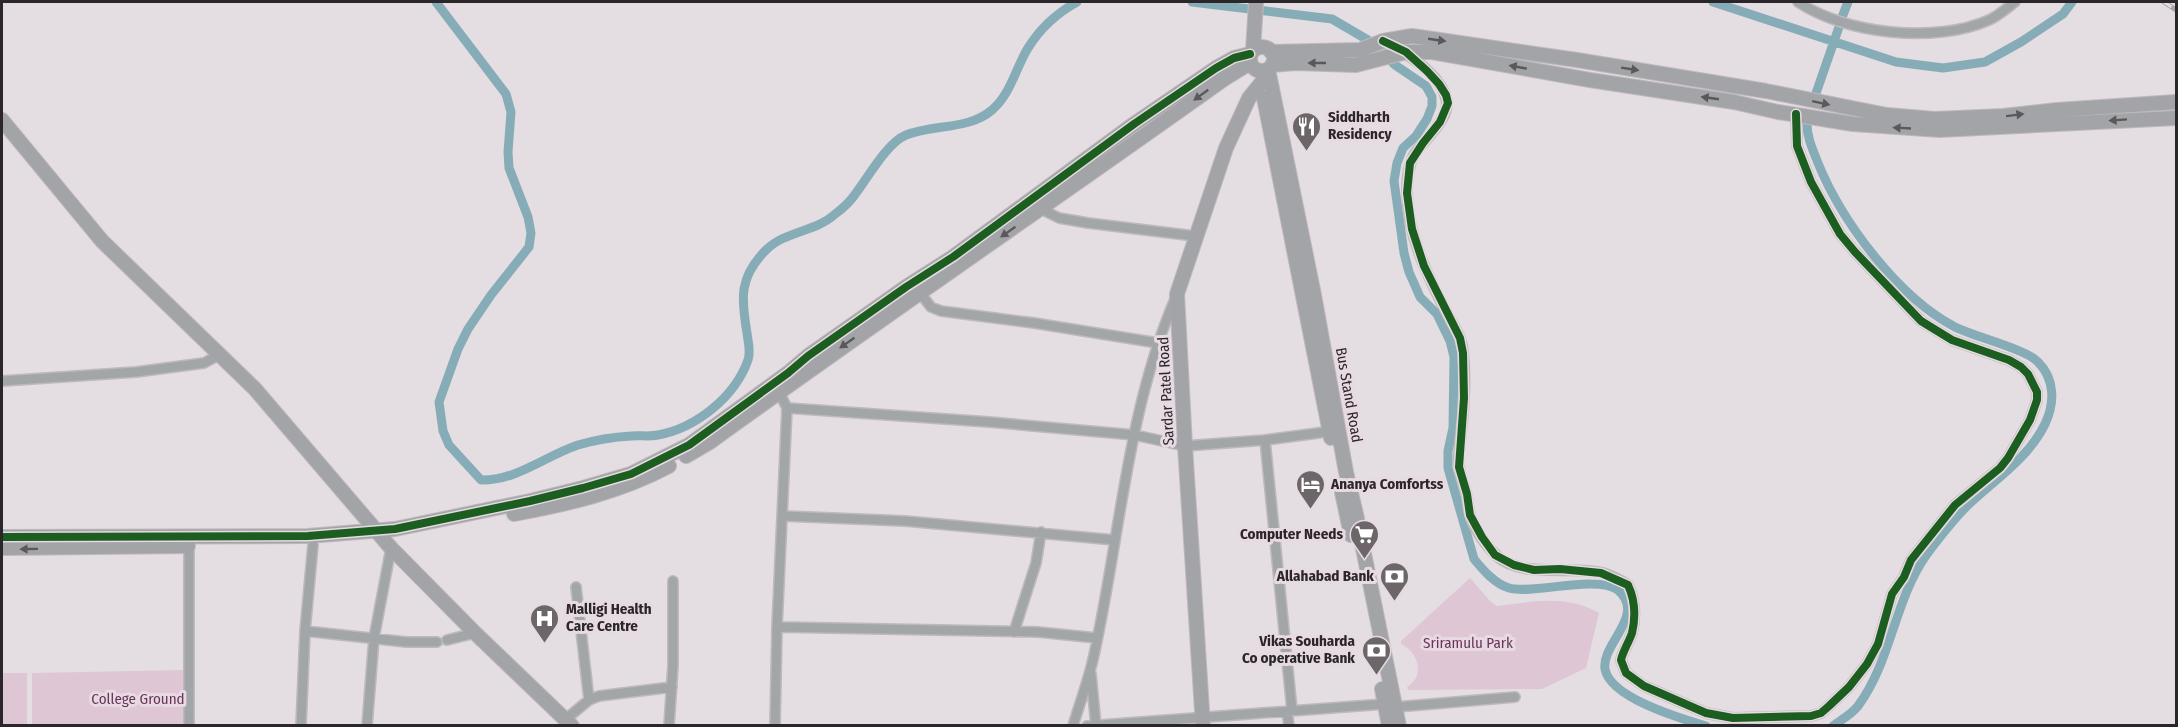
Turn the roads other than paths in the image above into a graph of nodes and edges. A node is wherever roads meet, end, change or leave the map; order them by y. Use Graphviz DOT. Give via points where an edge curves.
graph roads {
  1 [pos="1798,2"];
  2 [pos="2015,2"];
  3 [pos="1260,4"];
  4 [pos="1381,41"];
  5 [pos="1402,53"];
  6 [pos="1261,62"];
  7 [pos="2176,102"];
  8 [pos="1796,114"];
  9 [pos="2176,118"];
  10 [pos="2,120"];
  11 [pos="1041,209"];
  12 [pos="1195,236"];
  13 [pos="920,293"];
  14 [pos="1177,294"];
  15 [pos="1158,343"];
  16 [pos="219,355"];
  17 [pos="2,381"];
  18 [pos="779,392"];
  19 [pos="787,408"];
  20 [pos="1334,430"];
  21 [pos="1135,435"];
  22 [pos="1265,440"];
  23 [pos="1185,447"];
  24 [pos="783,516"];
  25 [pos="1041,532"];
  26 [pos="2,537"];
  27 [pos="384,539"];
  28 [pos="1115,540"];
  29 [pos="189,541"];
  30 [pos="313,545"];
  31 [pos="2,549"];
  32 [pos="673,581"];
  33 [pos="576,587"];
  34 [pos="777,627"];
  35 [pos="305,631"];
  36 [pos="1014,632"];
  37 [pos="475,633"];
  38 [pos="374,638"];
  39 [pos="1097,638"];
  40 [pos="1090,669"];
  41 [pos="672,687"];
  42 [pos="1515,697"];
  43 [pos="590,700"];
  44 [pos="1390,706"];
  45 [pos="1289,711"];
  46 [pos="1203,721"];
  47 [pos="569,722"];
  48 [pos="1093,725"];
  49 [pos="189,726"];
  50 [pos="300,726"];
  51 [pos="367,726"];
  52 [pos="669,726"];
  53 [pos="775,726"];
  54 [pos="1073,726"];
  55 [pos="1289,726"];
  56 [pos="1389,726"];
  57 [pos="1399,726"];
  1 -- 2 [label="street" via="1852,26 1926,33 1947,32 1989,20"];
  3 -- 6 [label="street, Bus Stand Road"];
  4 -- 5 [label="street"];
  4 -- 6 [label="street" via="1360,50"];
  4 -- 7 [label="street, one-way" via="1412,36 1577,60 1887,115 2003,116"];
  5 -- 6 [label="street, one-way" via="1362,64"];
  8 -- 5 [label="street, one-way" via="1432,52"];
  5 -- 8 [label="street" via="1439,84 1448,103 1440,122 1410,163 1407,193 1412,229 1424,266 1461,338 1464,398 1459,467 1470,515 1495,555 1514,565 1534,570 1601,573 1628,585 1635,607 1632,634 1621,660 1626,673 1652,690 1695,709 1733,718 1811,716 1821,713 1849,687 1873,654 1892,594 1911,560 1955,505 2008,458 2037,400 2034,384 2021,367 1952,340 1921,321 1847,243 1811,182 1797,146"];
  6 -- 11 [label="street, one-way" via="1224,78"];
  6 -- 12 [label="street, Sardar Patel Road"];
  6 -- 20 [label="street, Bus Stand Road" via="1314,296"];
  6 -- 27 [label="street" via="1234,58 1216,68 808,356 689,445 631,474 395,529"];
  9 -- 8 [label="street, one-way" via="1940,130 1853,124"];
  10 -- 16 [label="street" via="102,241"];
  11 -- 12 [label="street" via="1059,218"];
  11 -- 13 [label="street, one-way"];
  12 -- 14 [label="street, Sardar Patel Road"];
  13 -- 15 [label="street" via="931,307 941,311"];
  13 -- 18 [label="street, one-way"];
  14 -- 15 [label="street"];
  14 -- 23 [label="street, Sardar Patel Road"];
  15 -- 21 [label="street"];
  16 -- 17 [label="street" via="204,363 136,372"];
  16 -- 27 [label="street" via="255,389"];
  18 -- 19 [label="street"];
  18 -- 27 [label="street" via="676,462 601,495"];
  19 -- 21 [label="street"];
  19 -- 24 [label="street"];
  20 -- 22 [label="street"];
  20 -- 44 [label="street, Bus Stand Road"];
  21 -- 23 [label="street"];
  21 -- 28 [label="street"];
  22 -- 23 [label="street"];
  22 -- 45 [label="street"];
  23 -- 46 [label="street, Sardar Patel Road"];
  24 -- 25 [label="street"];
  24 -- 34 [label="street"];
  25 -- 28 [label="street"];
  25 -- 36 [label="street" via="1036,563"];
  26 -- 29 [label="street"];
  27 -- 29 [label="street" via="308,536"];
  27 -- 30 [label="street"];
  27 -- 37 [label="street"];
  27 -- 38 [label="street"];
  28 -- 39 [label="street"];
  29 -- 30 [label="street"];
  29 -- 31 [label="street, one-way"];
  29 -- 49 [label="street"];
  30 -- 35 [label="street"];
  32 -- 41 [label="street"];
  33 -- 43 [label="street"];
  34 -- 36 [label="street"];
  34 -- 53 [label="street"];
  35 -- 38 [label="street"];
  35 -- 50 [label="street"];
  36 -- 39 [label="street"];
  37 -- 38 [label="street" via="442,641"];
  37 -- 47 [label="street"];
  38 -- 51 [label="street"];
  39 -- 40 [label="street"];
  40 -- 48 [label="street"];
  40 -- 54 [label="street"];
  41 -- 43 [label="street"];
  41 -- 52 [label="street"];
  42 -- 44 [label="street"];
  43 -- 47 [label="street"];
  44 -- 45 [label="street"];
  44 -- 56 [label="street, Bus Stand Road"];
  44 -- 57 [label="street, Bus Stand Road"];
  45 -- 46 [label="street"];
  45 -- 55 [label="street"];
  46 -- 48 [label="street"];
}
